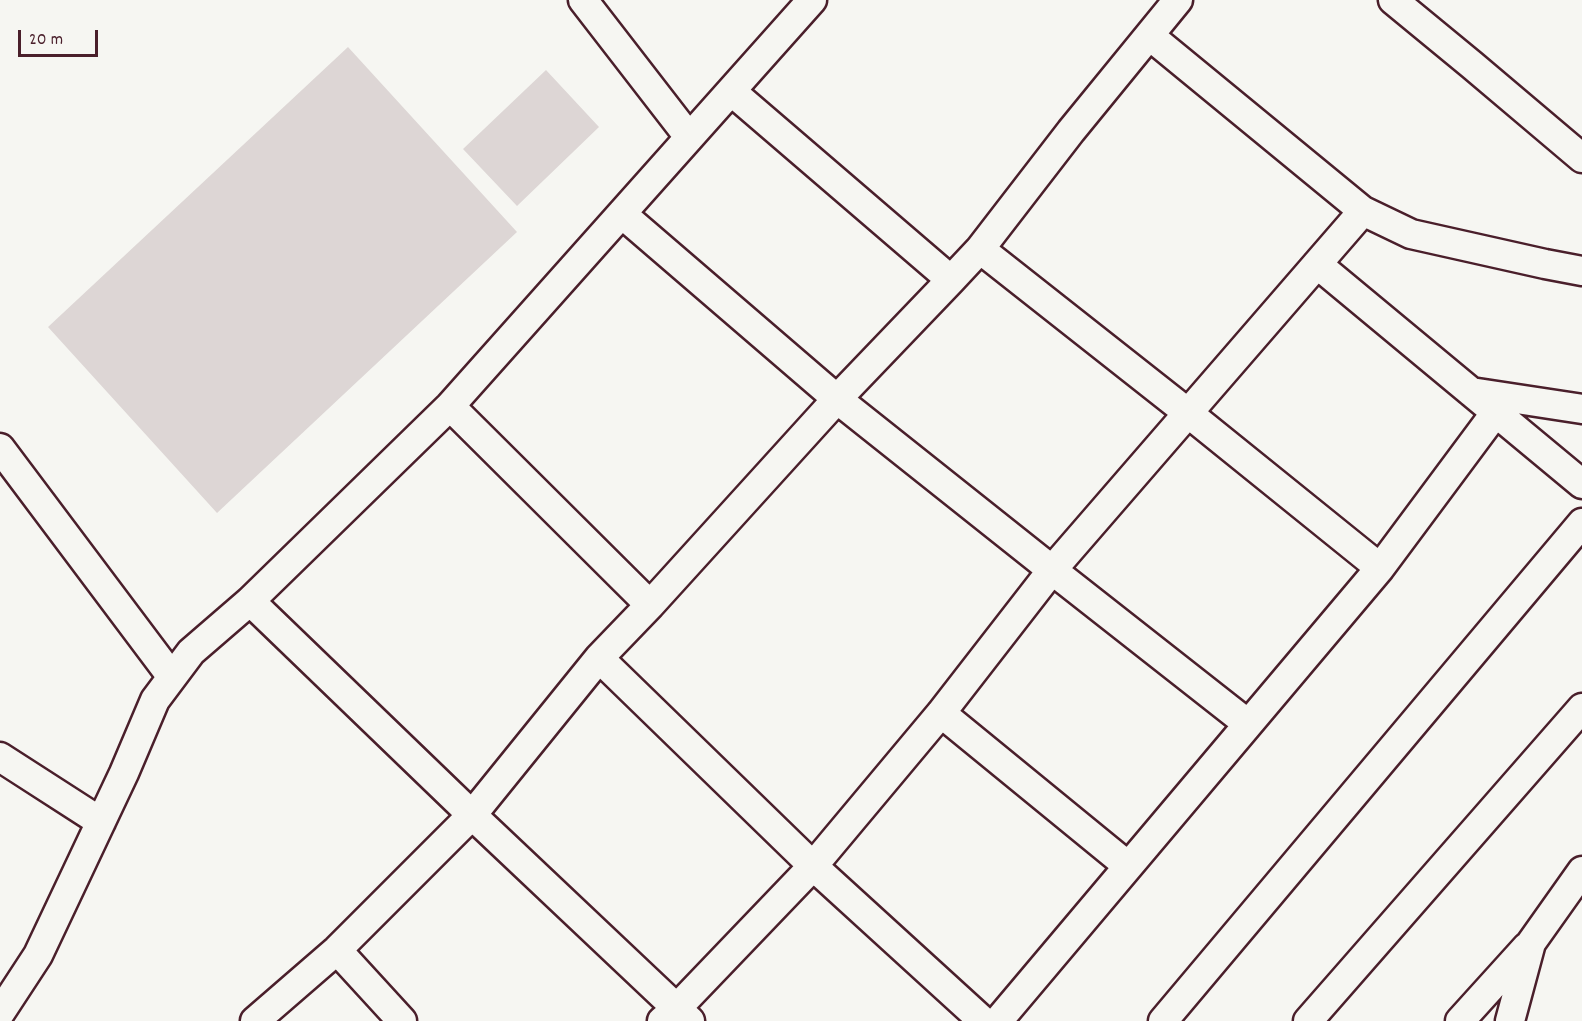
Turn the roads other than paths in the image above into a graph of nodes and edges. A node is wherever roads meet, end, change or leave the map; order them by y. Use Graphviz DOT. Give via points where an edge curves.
graph roads {
  1 [pos="583,0"];
  2 [pos="812,0"];
  3 [pos="1178,0"];
  4 [pos="1393,0"];
  5 [pos="1150,36"];
  6 [pos="731,91"];
  7 [pos="689,137"];
  8 [pos="1582,159"];
  9 [pos="1363,212"];
  10 [pos="622,214"];
  11 [pos="980,249"];
  12 [pos="1317,264"];
  13 [pos="1582,271"];
  14 [pos="951,280"];
  15 [pos="1471,392"];
  16 [pos="837,399"];
  17 [pos="450,406"];
  18 [pos="1582,409"];
  19 [pos="1496,412"];
  20 [pos="1188,413"];
  21 [pos="0,448"];
  22 [pos="1582,484"];
  23 [pos="1582,523"];
  24 [pos="1380,568"];
  25 [pos="1052,570"];
  26 [pos="250,601"];
  27 [pos="650,605"];
  28 [pos="599,658"];
  29 [pos="172,677"];
  30 [pos="1582,708"];
  31 [pos="941,713"];
  32 [pos="1248,724"];
  33 [pos="0,757"];
  34 [pos="472,815"];
  35 [pos="101,822"];
  36 [pos="813,866"];
  37 [pos="1128,866"];
  38 [pos="1582,871"];
  39 [pos="1531,943"];
  40 [pos="337,950"];
  41 [pos="0,1013"];
  42 [pos="676,1017"];
  43 [pos="255,1021"];
  44 [pos="402,1021"];
  45 [pos="983,1021"];
  46 [pos="998,1021"];
  47 [pos="1162,1021"];
  48 [pos="1308,1021"];
  49 [pos="1460,1021"];
  50 [pos="1510,1021"];
  1 -- 7 [label="street"];
  2 -- 6 [label="street"];
  3 -- 5 [label="street"];
  4 -- 8 [label="street"];
  5 -- 9 [label="street"];
  5 -- 11 [label="street"];
  6 -- 7 [label="street"];
  6 -- 14 [label="street"];
  7 -- 10 [label="street"];
  9 -- 12 [label="street"];
  9 -- 13 [label="street" via="1411,234"];
  10 -- 16 [label="street"];
  10 -- 17 [label="street"];
  11 -- 14 [label="street"];
  11 -- 20 [label="street"];
  12 -- 15 [label="street"];
  12 -- 20 [label="street"];
  14 -- 16 [label="street"];
  15 -- 18 [label="street"];
  15 -- 19 [label="street"];
  16 -- 25 [label="street"];
  16 -- 27 [label="street"];
  17 -- 26 [label="street"];
  17 -- 27 [label="street"];
  19 -- 22 [label="street"];
  19 -- 24 [label="street"];
  20 -- 24 [label="street"];
  20 -- 25 [label="street"];
  21 -- 29 [label="street"];
  23 -- 47 [label="street"];
  24 -- 32 [label="street"];
  25 -- 31 [label="street"];
  25 -- 32 [label="street"];
  26 -- 29 [label="street" via="191,652"];
  26 -- 34 [label="street"];
  27 -- 28 [label="street"];
  28 -- 34 [label="street"];
  28 -- 36 [label="street"];
  29 -- 35 [label="street" via="155,700"];
  30 -- 48 [label="street"];
  31 -- 36 [label="street"];
  31 -- 37 [label="street"];
  32 -- 37 [label="street"];
  33 -- 35 [label="street"];
  34 -- 40 [label="street"];
  34 -- 42 [label="street"];
  35 -- 41 [label="street" via="38,955"];
  36 -- 42 [label="street"];
  36 -- 45 [label="street"];
  37 -- 46 [label="street"];
  38 -- 39 [label="street"];
  39 -- 49 [label="street"];
  39 -- 50 [label="street"];
  40 -- 43 [label="street"];
  40 -- 44 [label="street"];
}
